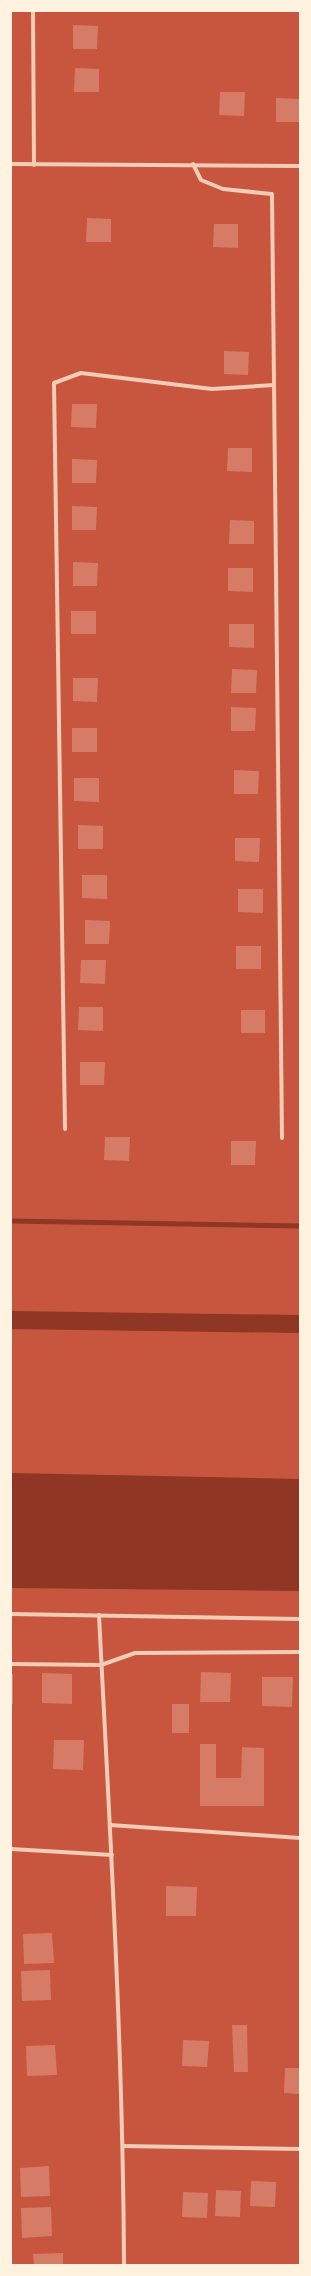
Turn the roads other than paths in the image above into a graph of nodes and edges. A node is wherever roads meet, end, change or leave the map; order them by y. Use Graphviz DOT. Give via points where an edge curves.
graph roads {
  1 [pos="33,11"];
  2 [pos="11,164"];
  3 [pos="193,164"];
  4 [pos="34,165"];
  5 [pos="300,166"];
  6 [pos="274,385"];
  7 [pos="65,1129"];
  8 [pos="282,1138"];
  9 [pos="11,1614"];
  10 [pos="98,1615"];
  11 [pos="300,1619"];
  12 [pos="300,1652"];
  13 [pos="11,1664"];
  14 [pos="101,1665"];
  15 [pos="110,1825"];
  16 [pos="300,1838"];
  17 [pos="11,1849"];
  18 [pos="112,1855"];
  19 [pos="124,2146"];
  20 [pos="300,2149"];
  21 [pos="124,2265"];
  1 -- 4 [label="street"];
  2 -- 4 [label="street"];
  3 -- 4 [label="street"];
  3 -- 5 [label="street"];
  3 -- 6 [label="street" via="201,180 223,189 272,194"];
  6 -- 7 [label="street" via="212,389 81,373 54,383"];
  6 -- 8 [label="street"];
  9 -- 10 [label="street"];
  10 -- 11 [label="street"];
  10 -- 14 [label="street"];
  12 -- 14 [label="street" via="135,1652"];
  13 -- 14 [label="street"];
  14 -- 15 [label="street"];
  15 -- 16 [label="street"];
  15 -- 18 [label="street"];
  17 -- 18 [label="street"];
  18 -- 19 [label="street"];
  19 -- 20 [label="street"];
  19 -- 21 [label="street"];
}
